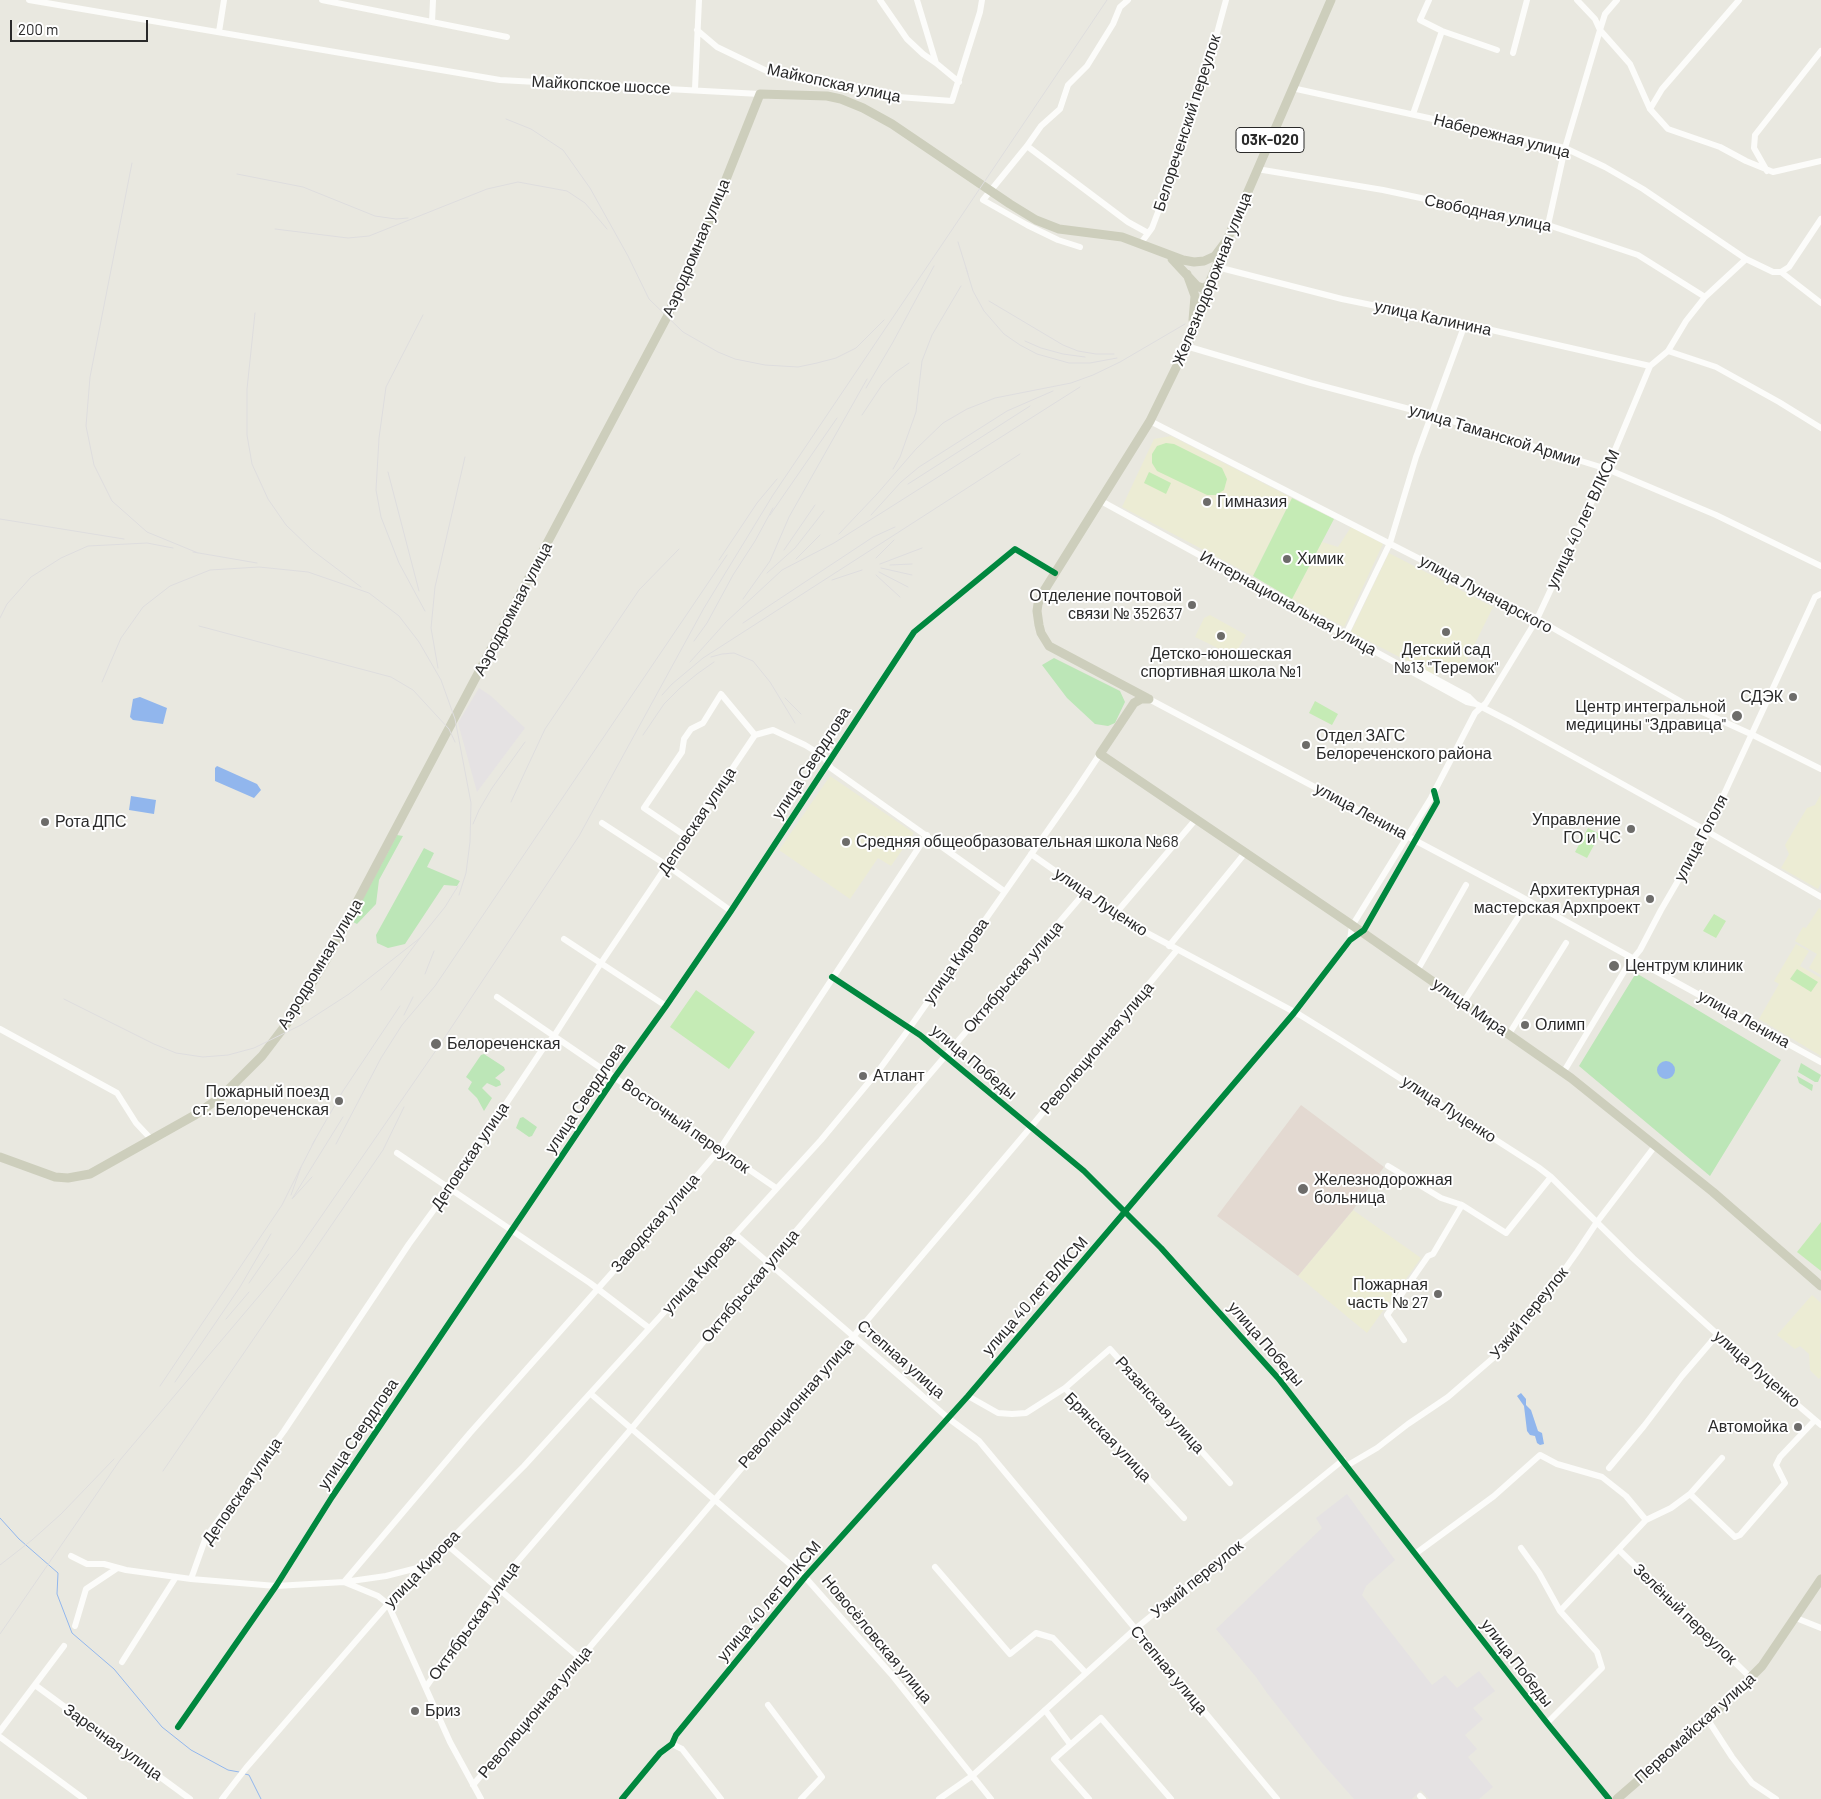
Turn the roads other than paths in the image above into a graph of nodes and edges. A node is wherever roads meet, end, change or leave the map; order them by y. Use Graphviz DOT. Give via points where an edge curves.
graph roads {
  1 [pos="29,0"];
  2 [pos="224,0"];
  3 [pos="322,0"];
  4 [pos="433,0"];
  5 [pos="699,0"];
  6 [pos="880,0"];
  7 [pos="918,0"];
  8 [pos="982,0"];
  9 [pos="1128,0"];
  10 [pos="1226,0"];
  11 [pos="1331,0"];
  12 [pos="1429,0"];
  13 [pos="1527,0"];
  14 [pos="1577,0"];
  15 [pos="1617,0"];
  16 [pos="1738,0"];
  17 [pos="343,2"];
  18 [pos="432,22"];
  19 [pos="697,30"];
  20 [pos="1600,30"];
  21 [pos="1442,31"];
  22 [pos="219,32"];
  23 [pos="507,36"];
  24 [pos="1497,50"];
  25 [pos="1821,51"];
  26 [pos="1513,53"];
  27 [pos="936,63"];
  28 [pos="959,82"];
  29 [pos="851,88"];
  30 [pos="1292,88"];
  31 [pos="695,89"];
  32 [pos="760,94"];
  33 [pos="848,101"];
  34 [pos="1650,109"];
  35 [pos="1413,114"];
  36 [pos="1027,146"];
  37 [pos="1565,148"];
  38 [pos="1821,161"];
  39 [pos="1257,169"];
  40 [pos="1767,171"];
  41 [pos="1821,218"];
  42 [pos="1548,225"];
  43 [pos="1148,233"];
  44 [pos="1227,240"];
  45 [pos="1141,243"];
  46 [pos="1080,247"];
  47 [pos="1166,254"];
  48 [pos="1746,258"];
  49 [pos="1183,260"];
  50 [pos="1217,267"];
  51 [pos="1781,272"];
  52 [pos="1187,274"];
  53 [pos="1210,283"];
  54 [pos="1706,297"];
  55 [pos="1821,303"];
  56 [pos="1465,324"];
  57 [pos="1186,345"];
  58 [pos="1668,351"];
  59 [pos="1650,366"];
  60 [pos="1432,415"];
  61 [pos="1150,421"];
  62 [pos="1821,428"];
  63 [pos="1607,468"];
  64 [pos="1102,499"];
  65 [pos="1390,543"];
  66 [pos="1821,566"];
  67 [pos="1055,573"];
  68 [pos="1821,594"];
  69 [pos="1537,620"];
  70 [pos="1347,632"];
  71 [pos="1120,684"];
  72 [pos="1149,699"];
  73 [pos="1482,707"];
  74 [pos="1128,710"];
  75 [pos="755,735"];
  76 [pos="1752,735"];
  77 [pos="1100,754"];
  78 [pos="828,763"];
  79 [pos="1821,769"];
  80 [pos="1434,791"];
  81 [pos="1196,819"];
  82 [pos="602,823"];
  83 [pos="1707,831"];
  84 [pos="926,834"];
  85 [pos="1407,836"];
  86 [pos="687,837"];
  87 [pos="1416,841"];
  88 [pos="1245,853"];
  89 [pos="1031,854"];
  90 [pos="668,866"];
  91 [pos="1466,885"];
  92 [pos="1004,891"];
  93 [pos="1085,892"];
  94 [pos="1821,897"];
  95 [pos="731,911"];
  96 [pos="1521,913"];
  97 [pos="1116,914"];
  98 [pos="1352,926"];
  99 [pos="1361,933"];
  100 [pos="564,939"];
  101 [pos="1350,940"];
  102 [pos="1566,943"];
  103 [pos="1169,946"];
  104 [pos="1177,950"];
  105 [pos="1634,957"];
  106 [pos="601,963"];
  107 [pos="1417,971"];
  108 [pos="832,977"];
  109 [pos="497,998"];
  110 [pos="1463,1003"];
  111 [pos="666,1006"];
  112 [pos="1294,1013"];
  113 [pos="910,1028"];
  114 [pos="0,1029"];
  115 [pos="1509,1034"];
  116 [pos="554,1036"];
  117 [pos="945,1056"];
  118 [pos="1821,1062"];
  119 [pos="1563,1073"];
  120 [pos="614,1077"];
  121 [pos="1030,1128"];
  122 [pos="152,1140"];
  123 [pos="1655,1146"];
  124 [pos="720,1149"];
  125 [pos="397,1153"];
  126 [pos="0,1157"];
  127 [pos="1388,1166"];
  128 [pos="1551,1177"];
  129 [pos="776,1188"];
  130 [pos="449,1189"];
  131 [pos="1462,1205"];
  132 [pos="1126,1211"];
  133 [pos="1597,1222"];
  134 [pos="511,1231"];
  135 [pos="735,1234"];
  136 [pos="768,1264"];
  137 [pos="1821,1286"];
  138 [pos="598,1289"];
  139 [pos="649,1328"];
  140 [pos="1717,1335"];
  141 [pos="854,1336"];
  142 [pos="1404,1340"];
  143 [pos="1065,1388"];
  144 [pos="591,1394"];
  145 [pos="968,1396"];
  146 [pos="948,1418"];
  147 [pos="1818,1422"];
  148 [pos="632,1428"];
  149 [pos="1722,1458"];
  150 [pos="1343,1460"];
  151 [pos="1348,1466"];
  152 [pos="1609,1468"];
  153 [pos="1230,1483"];
  154 [pos="1690,1494"];
  155 [pos="715,1498"];
  156 [pos="1184,1518"];
  157 [pos="1646,1520"];
  158 [pos="446,1544"];
  159 [pos="1520,1548"];
  160 [pos="1619,1550"];
  161 [pos="1415,1554"];
  162 [pos="71,1556"];
  163 [pos="422,1567"];
  164 [pos="935,1567"];
  165 [pos="116,1568"];
  166 [pos="176,1577"];
  167 [pos="805,1577"];
  168 [pos="191,1579"];
  169 [pos="1821,1579"];
  170 [pos="344,1582"];
  171 [pos="276,1586"];
  172 [pos="496,1587"];
  173 [pos="388,1604"];
  174 [pos="1560,1611"];
  175 [pos="1796,1618"];
  176 [pos="75,1626"];
  177 [pos="1821,1628"];
  178 [pos="1135,1629"];
  179 [pos="64,1646"];
  180 [pos="580,1658"];
  181 [pos="122,1662"];
  182 [pos="1086,1673"];
  183 [pos="1750,1678"];
  184 [pos="35,1685"];
  185 [pos="426,1687"];
  186 [pos="768,1705"];
  187 [pos="1045,1710"];
  188 [pos="1708,1720"];
  189 [pos="1547,1723"];
  190 [pos="178,1726"];
  191 [pos="0,1730"];
  192 [pos="0,1737"];
  193 [pos="672,1744"];
  194 [pos="1070,1744"];
  195 [pos="972,1776"];
  196 [pos="473,1785"];
  197 [pos="84,1799"];
  198 [pos="190,1799"];
  199 [pos="222,1799"];
  200 [pos="481,1799"];
  201 [pos="622,1799"];
  202 [pos="721,1799"];
  203 [pos="801,1799"];
  204 [pos="939,1799"];
  205 [pos="991,1799"];
  206 [pos="1090,1799"];
  207 [pos="1171,1799"];
  208 [pos="1277,1799"];
  209 [pos="1609,1799"];
  210 [pos="1617,1799"];
  211 [pos="1776,1799"];
  1 -- 22 [label="street, Майкопское шоссе"];
  2 -- 22 [label="street"];
  3 -- 17 [label="street"];
  4 -- 18 [label="street"];
  5 -- 19 [label="street"];
  6 -- 27 [label="street" via="907,39"];
  7 -- 27 [label="street"];
  8 -- 28 [label="street"];
  9 -- 36 [label="street" via="1120,8 1088,66 1068,85 1060,110 1041,126"];
  10 -- 43 [label="street, Белореченский переулок" via="1181,150"];
  11 -- 30 [label="main road, Железнодорожная улица / 03К-020"];
  12 -- 21 [label="street" via="1420,20"];
  13 -- 26 [label="street"];
  14 -- 20 [label="street"];
  15 -- 20 [label="street" via="1605,14"];
  16 -- 34 [label="street" via="1662,89"];
  17 -- 18 [label="street"];
  18 -- 23 [label="street"];
  19 -- 29 [label="street, Майкопская улица" via="717,47 771,73 819,78"];
  19 -- 31 [label="street"];
  20 -- 34 [label="street" via="1630,64"];
  20 -- 37 [label="street"];
  21 -- 24 [label="street"];
  21 -- 35 [label="street"];
  22 -- 31 [label="street, Майкопское шоссе" via="500,80"];
  25 -- 40 [label="street" via="1755,135 1754,148"];
  27 -- 28 [label="street"];
  28 -- 29 [label="street, Майкопская улица" via="952,101 885,96"];
  29 -- 33 [label="street"];
  30 -- 35 [label="street, Набережная улица"];
  30 -- 39 [label="main road, Железнодорожная улица / 03К-020"];
  31 -- 32 [label="street, Майкопское шоссе"];
  32 -- 33 [label="main road, Майкопское шоссе" via="827,96"];
  32 -- 122 [label="main road, Аэродромная улица" via="667,318 325,962 288,1022 262,1056 221,1097"];
  33 -- 45 [label="main road, Майкопское шоссе" via="892,124 1036,220 1059,229 1122,237"];
  34 -- 40 [label="street" via="1668,129 1720,147"];
  35 -- 37 [label="street, Набережная улица"];
  36 -- 43 [label="street" via="1128,222"];
  36 -- 46 [label="street" via="984,200 1027,225"];
  37 -- 42 [label="street"];
  37 -- 48 [label="street, Набережная улица" via="1643,189"];
  38 -- 40 [label="street"];
  39 -- 42 [label="street, Свободная улица" via="1383,190"];
  39 -- 44 [label="main road, Железнодорожная улица / 03К-020"];
  41 -- 51 [label="street" via="1790,267"];
  42 -- 54 [label="street, Свободная улица" via="1638,255"];
  43 -- 45 [label="street, Белореченский переулок"];
  44 -- 49 [label="main road" via="1212,257 1197,262"];
  44 -- 50 [label="main road, Железнодорожная улица / 03К-020"];
  45 -- 47 [label="main road"];
  47 -- 49 [label="main road"];
  47 -- 52 [label="main road"];
  48 -- 51 [label="street, Набережная улица" via="1773,272"];
  48 -- 54 [label="street, улица 40 лет ВЛКСМ"];
  49 -- 53 [label="main road" via="1192,265 1210,267"];
  50 -- 53 [label="main road, Железнодорожная улица / 03К-020"];
  50 -- 56 [label="street, улица Калинина" via="1342,299"];
  51 -- 55 [label="street, Набережная улица"];
  52 -- 53 [label="main road" via="1197,286 1204,288"];
  52 -- 57 [label="main road" via="1195,301"];
  53 -- 57 [label="main road, Железнодорожная улица"];
  54 -- 58 [label="street, улица 40 лет ВЛКСМ" via="1686,321"];
  56 -- 59 [label="street, улица Калинина"];
  56 -- 60 [label="street"];
  57 -- 60 [label="street, улица Таманской Армии"];
  57 -- 61 [label="main road, Железнодорожная улица"];
  58 -- 59 [label="street, улица 40 лет ВЛКСМ"];
  58 -- 62 [label="street" via="1716,367"];
  59 -- 63 [label="street, улица 40 лет ВЛКСМ"];
  60 -- 63 [label="street, улица Таманской Армии"];
  60 -- 65 [label="street"];
  61 -- 64 [label="main road, Железнодорожная улица"];
  61 -- 65 [label="street, улица Луначарского"];
  63 -- 66 [label="street, улица Таманской Армии" via="1716,515"];
  63 -- 69 [label="street, улица 40 лет ВЛКСМ"];
  64 -- 67 [label="main road, Железнодорожная улица"];
  64 -- 70 [label="street, Интернациональная улица"];
  65 -- 69 [label="street, улица Луначарского"];
  65 -- 70 [label="street"];
  67 -- 71 [label="main road, улица Ленина" via="1038,604 1037,618 1044,640 1056,652"];
  67 -- 78 [label="street, улица Свердлова" via="1014,550 914,632"];
  68 -- 76 [label="street, улица Гоголя" via="1816,597"];
  69 -- 73 [label="street, улица 40 лет ВЛКСМ"];
  69 -- 76 [label="street, улица Луначарского" via="1687,705"];
  70 -- 73 [label="street, Интернациональная улица"];
  71 -- 72 [label="main road, улица Ленина"];
  71 -- 74 [label="main road" via="1129,699"];
  72 -- 74 [label="main road, улица Кирова" via="1134,703"];
  72 -- 85 [label="street, улица Ленина"];
  73 -- 80 [label="street, улица 40 лет ВЛКСМ" via="1475,713"];
  73 -- 83 [label="street, Интернациональная улица"];
  74 -- 77 [label="main road, улица Кирова"];
  75 -- 78 [label="street" via="773,730 805,744"];
  75 -- 86 [label="street, Деповская улица"];
  75 -- 86 [label="street" via="721,694 703,723 684,739 682,752 644,808"];
  76 -- 79 [label="street, улица Луначарского"];
  76 -- 83 [label="street, улица Гоголя"];
  77 -- 81 [label="main road, улица Мира"];
  77 -- 89 [label="street, улица Кирова"];
  78 -- 84 [label="street"];
  78 -- 95 [label="street, улица Свердлова"];
  80 -- 85 [label="street, улица 40 лет ВЛКСМ"];
  80 -- 87 [label="street, улица 40 лет ВЛКСМ" via="1437,802"];
  81 -- 88 [label="main road, улица Мира"];
  81 -- 97 [label="street"];
  82 -- 90 [label="street"];
  83 -- 94 [label="street, Интернациональная улица"];
  83 -- 105 [label="street, улица Гоголя"];
  84 -- 92 [label="street"];
  84 -- 108 [label="street, Заводская улица"];
  85 -- 87 [label="street, улица Ленина"];
  85 -- 98 [label="street, улица 40 лет ВЛКСМ"];
  86 -- 90 [label="street, Деповская улица"];
  87 -- 99 [label="street, улица 40 лет ВЛКСМ"];
  87 -- 105 [label="street, улица Ленина"];
  88 -- 98 [label="main road, улица Мира"];
  88 -- 103 [label="street"];
  89 -- 92 [label="street, улица Кирова"];
  89 -- 93 [label="street, улица Луценко"];
  90 -- 95 [label="street"];
  90 -- 106 [label="street, Деповская улица"];
  91 -- 107 [label="street"];
  92 -- 113 [label="street, улица Кирова"];
  93 -- 97 [label="street, улица Луценко"];
  93 -- 117 [label="street, Октябрьская улица"];
  95 -- 111 [label="street, улица Свердлова"];
  96 -- 110 [label="street"];
  97 -- 103 [label="street, улица Луценко"];
  98 -- 99 [label="main road, улица Мира"];
  98 -- 101 [label="street, улица 40 лет ВЛКСМ"];
  99 -- 101 [label="street, улица 40 лет ВЛКСМ"];
  99 -- 107 [label="main road, улица Мира"];
  100 -- 106 [label="street"];
  101 -- 112 [label="street, улица 40 лет ВЛКСМ"];
  102 -- 115 [label="street"];
  103 -- 104 [label="street, улица Луценко"];
  104 -- 112 [label="street, улица Луценко"];
  104 -- 121 [label="street, Революционная улица"];
  105 -- 118 [label="street, улица Ленина"];
  105 -- 119 [label="street, улица Гоголя"];
  106 -- 111 [label="street"];
  106 -- 116 [label="street, Деповская улица"];
  107 -- 110 [label="main road, улица Мира"];
  108 -- 113 [label="street, улица Победы"];
  108 -- 124 [label="street, Заводская улица"];
  109 -- 116 [label="street, Восточный переулок"];
  110 -- 115 [label="main road, улица Мира"];
  111 -- 120 [label="street, улица Свердлова"];
  112 -- 128 [label="street, улица Луценко" via="1442,1104"];
  112 -- 132 [label="street, улица 40 лет ВЛКСМ"];
  113 -- 117 [label="street, улица Победы"];
  113 -- 129 [label="street, улица Кирова" via="821,1140"];
  114 -- 122 [label="street" via="117,1093 136,1123"];
  115 -- 119 [label="main road, улица Мира"];
  116 -- 120 [label="street, Восточный переулок"];
  116 -- 130 [label="street, Деповская улица"];
  117 -- 121 [label="street, улица Победы"];
  117 -- 136 [label="street, Октябрьская улица"];
  119 -- 123 [label="main road, улица Мира"];
  120 -- 124 [label="street, Восточный переулок"];
  120 -- 134 [label="street, улица Свердлова"];
  121 -- 132 [label="street, улица Победы" via="1084,1171"];
  121 -- 141 [label="street, Революционная улица"];
  122 -- 126 [label="main road, Аэродромная улица" via="79,1177 55,1177"];
  123 -- 133 [label="street, Узкий переулок"];
  123 -- 137 [label="main road, улица Мира"];
  124 -- 129 [label="street, Восточный переулок"];
  124 -- 138 [label="street, Заводская улица"];
  125 -- 130 [label="street"];
  127 -- 131 [label="street" via="1441,1198"];
  128 -- 131 [label="street" via="1506,1234"];
  128 -- 133 [label="street, улица Луценко"];
  129 -- 135 [label="street, улица Кирова"];
  130 -- 134 [label="street"];
  130 -- 168 [label="street, Деповская улица" via="284,1431 206,1537"];
  131 -- 142 [label="street" via="1433,1254 1428,1256 1387,1315"];
  132 -- 145 [label="street, улица 40 лет ВЛКСМ"];
  132 -- 150 [label="street, улица Победы" via="1278,1378"];
  133 -- 140 [label="street, улица Луценко"];
  133 -- 151 [label="street, Узкий переулок" via="1500,1352 1448,1397 1370,1454"];
  134 -- 138 [label="street"];
  134 -- 171 [label="street, улица Свердлова"];
  135 -- 136 [label="street, Степная улица"];
  135 -- 139 [label="street, улица Кирова"];
  136 -- 141 [label="street, Степная улица"];
  136 -- 148 [label="street, Октябрьская улица"];
  138 -- 139 [label="street"];
  138 -- 170 [label="street, Заводская улица"];
  139 -- 144 [label="street, улица Кирова"];
  140 -- 147 [label="street, улица Луценко"];
  140 -- 152 [label="street"];
  141 -- 146 [label="street, Степная улица"];
  141 -- 155 [label="street, Революционная улица"];
  143 -- 145 [label="street, Брянская улица" via="1026,1413 998,1413"];
  143 -- 153 [label="street, Рязанская улица" via="1110,1349"];
  143 -- 156 [label="street, Брянская улица"];
  144 -- 148 [label="street, Новосёловская улица"];
  144 -- 158 [label="street, улица Кирова"];
  145 -- 146 [label="street, улица 40 лет ВЛКСМ"];
  146 -- 167 [label="street, улица 40 лет ВЛКСМ"];
  146 -- 178 [label="street, Степная улица" via="990,1453"];
  147 -- 154 [label="street" via="1780,1457 1776,1465 1785,1483 1735,1537"];
  148 -- 155 [label="street, Новосёловская улица"];
  148 -- 172 [label="street, Октябрьская улица"];
  149 -- 154 [label="street"];
  150 -- 151 [label="street, улица Победы"];
  150 -- 178 [label="street, Узкий переулок"];
  151 -- 161 [label="street, улица Победы"];
  154 -- 157 [label="street"];
  155 -- 167 [label="street, Новосёловская улица"];
  155 -- 180 [label="street, Революционная улица"];
  157 -- 160 [label="street, Зелёный переулок"];
  157 -- 161 [label="street" via="1603,1476 1556,1464 1540,1455 1494,1496"];
  158 -- 163 [label="street, улица Кирова"];
  158 -- 172 [label="street"];
  159 -- 174 [label="street" via="1539,1573"];
  160 -- 174 [label="street, Зелёный переулок"];
  160 -- 183 [label="street, Зелёный переулок"];
  161 -- 189 [label="street, улица Победы"];
  162 -- 165 [label="street" via="86,1564"];
  163 -- 170 [label="street"];
  163 -- 173 [label="street, улица Кирова"];
  164 -- 182 [label="street" via="1010,1654 1036,1633 1053,1638"];
  165 -- 166 [label="street"];
  165 -- 176 [label="street" via="86,1589"];
  166 -- 168 [label="street"];
  166 -- 181 [label="street"];
  167 -- 193 [label="street, улица 40 лет ВЛКСМ" via="676,1734"];
  167 -- 195 [label="street, Новосёловская улица" via="890,1674"];
  168 -- 171 [label="street"];
  169 -- 175 [label="main road, Первомайская улица"];
  170 -- 171 [label="street"];
  170 -- 173 [label="street" via="378,1596"];
  171 -- 190 [label="street, улица Свердлова"];
  172 -- 180 [label="street"];
  172 -- 185 [label="street, Октябрьская улица"];
  173 -- 185 [label="street"];
  173 -- 199 [label="street, улица Кирова"];
  174 -- 189 [label="street" via="1597,1652 1602,1668"];
  175 -- 177 [label="street"];
  175 -- 183 [label="main road, Первомайская улица"];
  178 -- 182 [label="street, Узкий переулок"];
  178 -- 208 [label="street, Степная улица"];
  179 -- 184 [label="street"];
  180 -- 196 [label="street, Революционная улица"];
  182 -- 187 [label="street, Узкий переулок"];
  183 -- 188 [label="main road, Первомайская улица"];
  184 -- 191 [label="street"];
  184 -- 198 [label="street, Заречная улица"];
  185 -- 196 [label="street"];
  186 -- 203 [label="street" via="822,1777"];
  187 -- 194 [label="street"];
  187 -- 195 [label="street, Узкий переулок"];
  188 -- 210 [label="main road, Первомайская улица"];
  188 -- 211 [label="street" via="1752,1783"];
  189 -- 209 [label="street, улица Победы"];
  192 -- 197 [label="street"];
  193 -- 201 [label="street, улица 40 лет ВЛКСМ" via="660,1753"];
  193 -- 202 [label="street" via="682,1749"];
  194 -- 206 [label="street" via="1054,1759"];
  194 -- 207 [label="street" via="1101,1718"];
  195 -- 204 [label="street, Узкий переулок"];
  195 -- 205 [label="street, Новосёловская улица"];
  196 -- 200 [label="street"];
}
